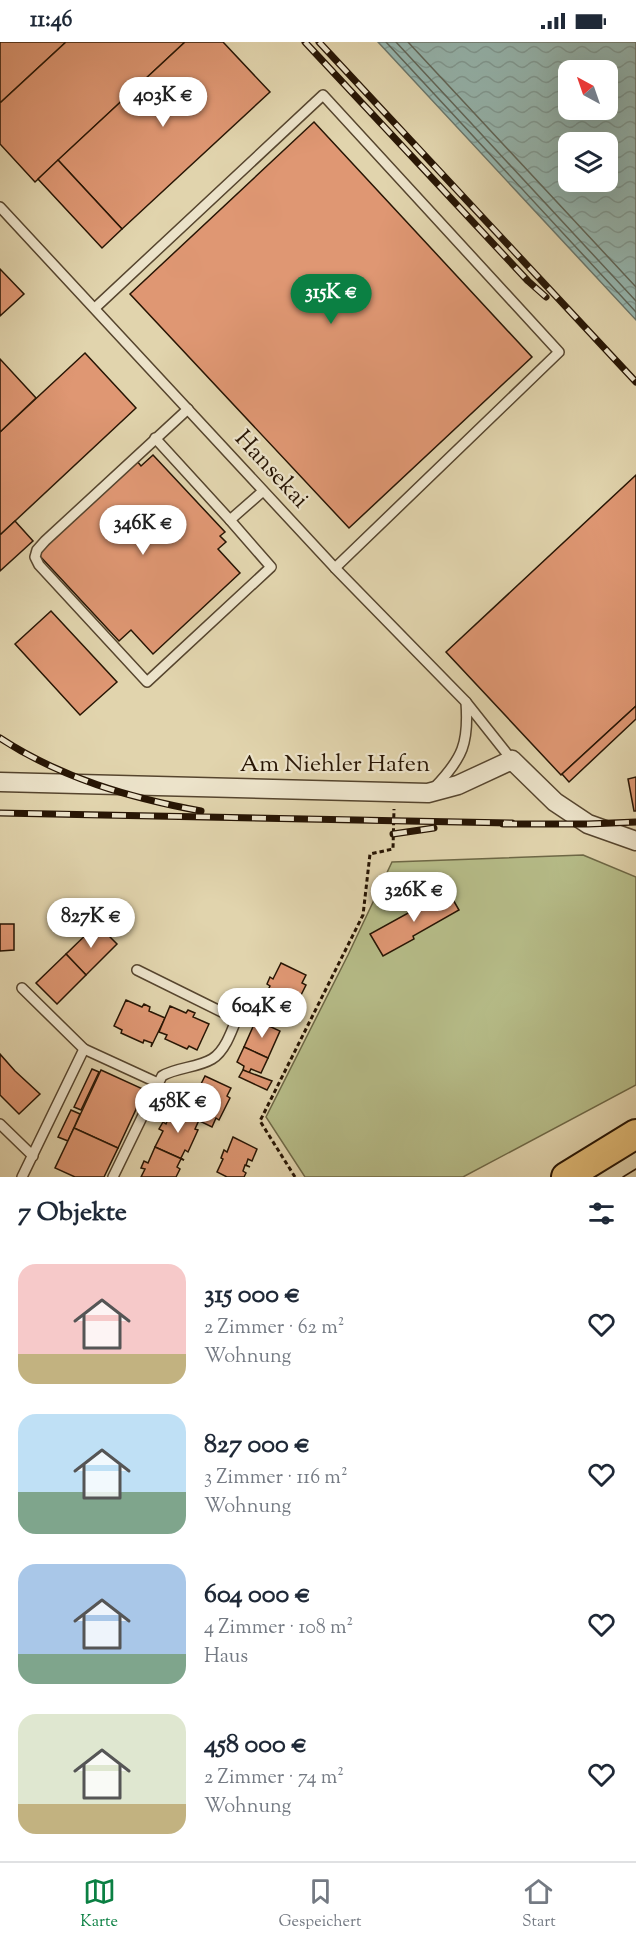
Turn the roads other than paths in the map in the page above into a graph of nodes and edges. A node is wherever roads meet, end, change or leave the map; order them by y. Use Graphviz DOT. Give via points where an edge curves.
graph roads {
  1 [pos="0,207"];
  2 [pos="94,308"];
  3 [pos="188,409"];
  4 [pos="155,438"];
  5 [pos="263,490"];
  6 [pos="230,520"];
  7 [pos="335,568"];
  8 [pos="466,702"];
  9 [pos="512,760"];
  10 [pos="0,782"];
  11 [pos="428,793"];
  12 [pos="636,841"];
  13 [pos="136,970"];
  14 [pos="22,988"];
  15 [pos="240,1010"];
  16 [pos="236,1019"];
  17 [pos="84,1049"];
  18 [pos="158,1083"];
  19 [pos="0,1124"];
  20 [pos="636,1134"];
  21 [pos="636,1145"];
  22 [pos="33,1156"];
  23 [pos="22,1177"];
  24 [pos="113,1177"];
  25 [pos="566,1177"];
  26 [pos="580,1177"];
  1 -- 2 [label="lane, Hansekai"];
  2 -- 3 [label="lane, Hansekai"];
  2 -- 7 [label="lane" via="323,95 559,352"];
  3 -- 4 [label="lane"];
  3 -- 5 [label="lane, Hansekai"];
  4 -- 6 [label="lane"];
  4 -- 6 [label="lane" via="45,541 35,557 147,682 271,567"];
  5 -- 6 [label="lane"];
  5 -- 7 [label="lane, Hansekai"];
  7 -- 8 [label="lane, Hansekai"];
  8 -- 9 [label="lane, Hansekai"];
  8 -- 11 [label="lane" via="468,729 462,752"];
  9 -- 11 [label="street, Am Niehler Hafen" via="458,785"];
  9 -- 12 [label="street" via="555,802 588,824"];
  10 -- 11 [label="street, Am Niehler Hafen"];
  13 -- 16 [label="lane"];
  14 -- 17 [label="lane"];
  15 -- 16 [label="lane"];
  16 -- 18 [label="lane" via="222,1049 211,1060 170,1072"];
  17 -- 18 [label="lane"];
  17 -- 22 [label="lane"];
  18 -- 24 [label="lane"];
  19 -- 22 [label="lane"];
  20 -- 25 [label="main road"];
  21 -- 26 [label="main road"];
  22 -- 23 [label="lane"];
}
